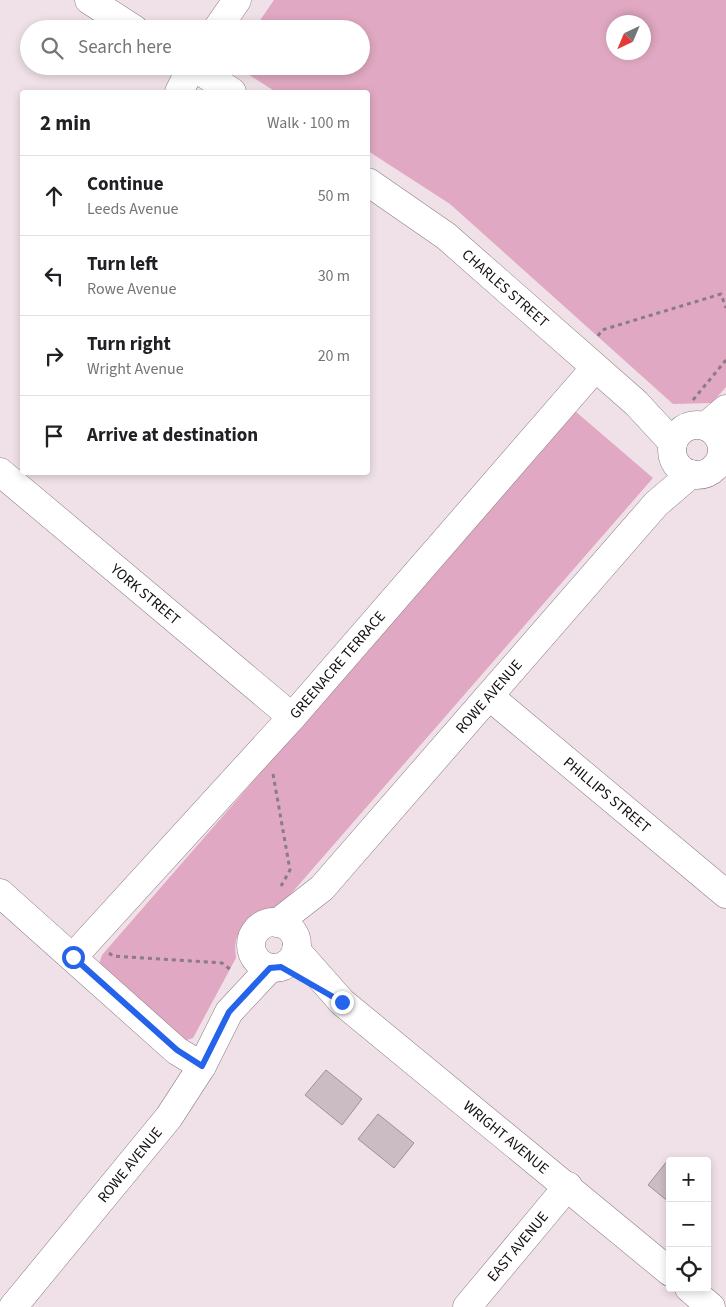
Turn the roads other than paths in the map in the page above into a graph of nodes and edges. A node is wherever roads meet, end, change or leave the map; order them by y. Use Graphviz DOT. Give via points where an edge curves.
graph roads {
  1 [pos="89,0"];
  2 [pos="237,0"];
  3 [pos="120,20"];
  4 [pos="223,20"];
  5 [pos="188,75"];
  6 [pos="206,75"];
  7 [pos="180,90"];
  8 [pos="229,90"];
  9 [pos="370,183"];
  10 [pos="594,355"];
  11 [pos="707,449"];
  12 [pos="0,472"];
  13 [pos="489,696"];
  14 [pos="292,716"];
  15 [pos="0,892"];
  16 [pos="726,894"];
  17 [pos="279,950"];
  18 [pos="73,957"];
  19 [pos="202,1066"];
  20 [pos="568,1186"];
  21 [pos="666,1269"];
  22 [pos="694,1292"];
  23 [pos="13,1307"];
  24 [pos="467,1307"];
  25 [pos="711,1307"];
  1 -- 3 [label="street"];
  2 -- 4 [label="street"];
  5 -- 7 [label="street"];
  6 -- 8 [label="street"];
  9 -- 10 [label="street, CHARLES STREET" via="446,236"];
  10 -- 11 [label="street, CHARLES STREET" via="636,403"];
  10 -- 14 [label="street, GREENACRE TERRACE"];
  11 -- 13 [label="street, ROWE AVENUE"];
  12 -- 14 [label="street, YORK STREET"];
  13 -- 16 [label="street, PHILLIPS STREET"];
  13 -- 17 [label="street, ROWE AVENUE" via="322,888"];
  14 -- 18 [label="street, GREENACRE TERRACE"];
  15 -- 18 [label="street"];
  17 -- 19 [label="street, ROWE AVENUE" via="229,1012"];
  17 -- 20 [label="street, WRIGHT AVENUE"];
  18 -- 19 [label="street" via="177,1050"];
  19 -- 23 [label="street, ROWE AVENUE" via="169,1117"];
  20 -- 21 [label="street, WRIGHT AVENUE"];
  20 -- 24 [label="street, EAST AVENUE"];
  22 -- 25 [label="street"];
}
